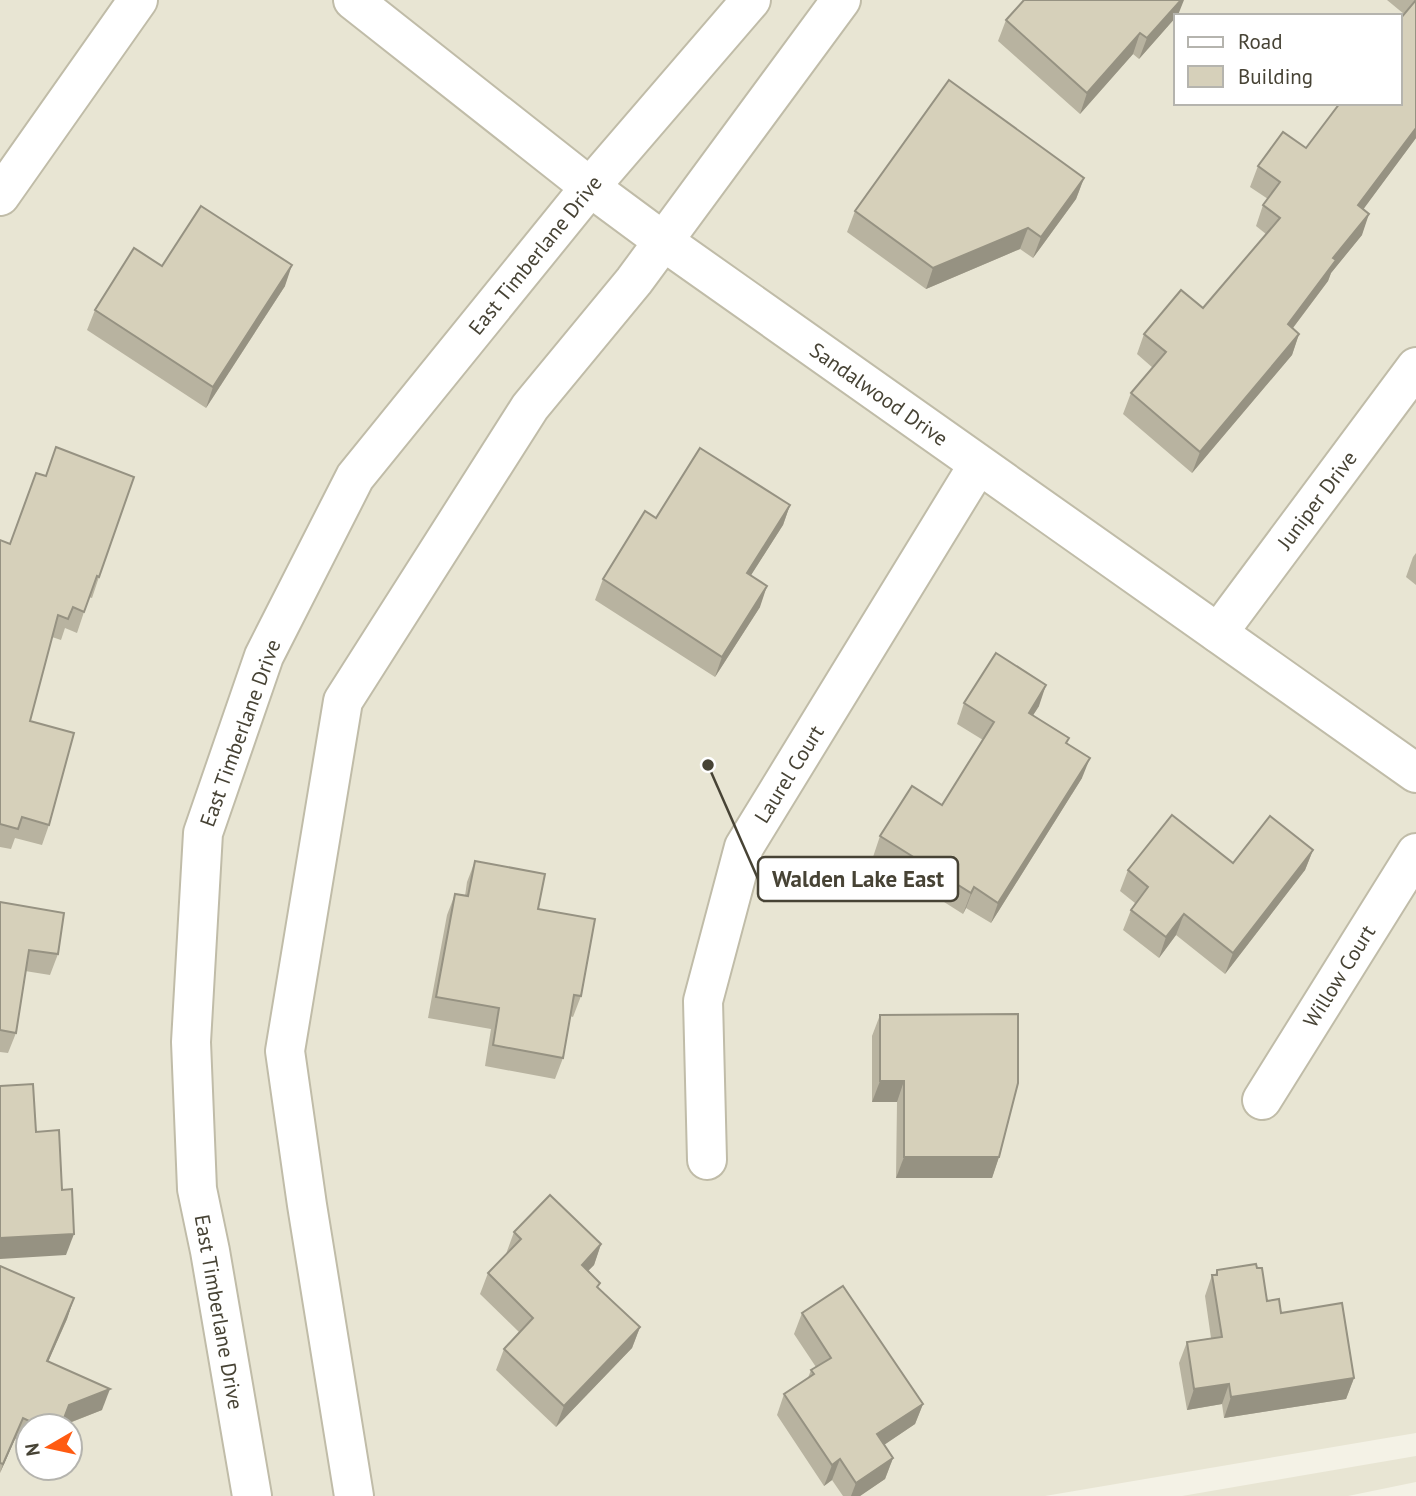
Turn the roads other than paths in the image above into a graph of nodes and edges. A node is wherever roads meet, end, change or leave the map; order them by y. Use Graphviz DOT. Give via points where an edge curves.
graph roads {
  1 [pos="138,0"];
  2 [pos="353,0"];
  3 [pos="751,0"];
  4 [pos="841,0"];
  5 [pos="590,187"];
  6 [pos="0,196"];
  7 [pos="663,241"];
  8 [pos="1416,367"];
  9 [pos="978,465"];
  10 [pos="1218,633"];
  11 [pos="1416,774"];
  12 [pos="1416,853"];
  13 [pos="1262,1100"];
  14 [pos="707,1160"];
  15 [pos="252,1496"];
  16 [pos="354,1496"];
  1 -- 6 [label="street"];
  2 -- 5 [label="street, Sandalwood Drive"];
  3 -- 5 [label="street, East Timberlane Drive"];
  4 -- 7 [label="street"];
  5 -- 7 [label="street, Sandalwood Drive"];
  5 -- 15 [label="street, East Timberlane Drive" via="355,477 264,656 203,833 191,1042 197,1189"];
  7 -- 9 [label="street, Sandalwood Drive"];
  7 -- 16 [label="street" via="530,407 343,701 285,1051"];
  8 -- 10 [label="street, Juniper Drive"];
  9 -- 10 [label="street, Sandalwood Drive"];
  9 -- 14 [label="street, Laurel Court" via="744,847 703,1002"];
  10 -- 11 [label="street, Sandalwood Drive"];
  12 -- 13 [label="street, Willow Court"];
}
